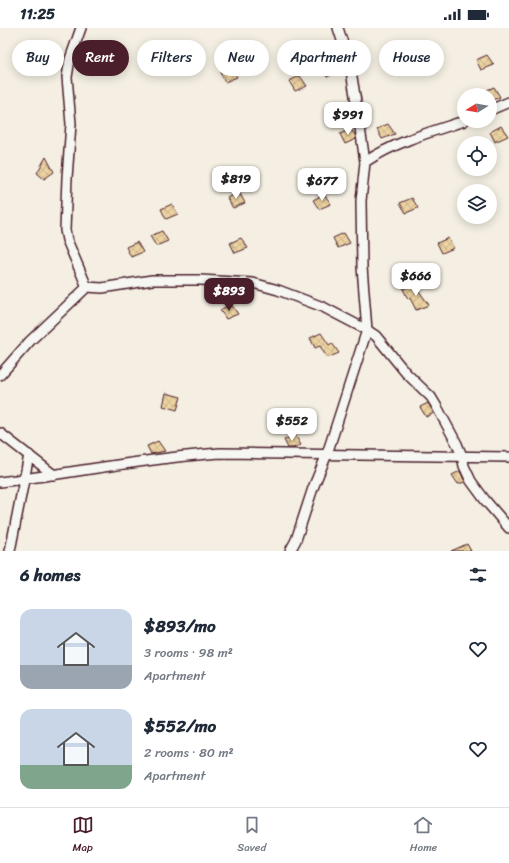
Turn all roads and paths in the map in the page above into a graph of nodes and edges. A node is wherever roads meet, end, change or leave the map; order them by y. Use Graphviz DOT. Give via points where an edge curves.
graph roads {
  1 [pos="81,28"];
  2 [pos="338,28"];
  3 [pos="509,102"];
  4 [pos="497,107"];
  5 [pos="457,123"];
  6 [pos="365,162"];
  7 [pos="87,287"];
  8 [pos="367,330"];
  9 [pos="0,375"];
  10 [pos="0,433"];
  11 [pos="327,454"];
  12 [pos="29,455"];
  13 [pos="462,456"];
  14 [pos="509,457"];
  15 [pos="54,475"];
  16 [pos="24,479"];
  17 [pos="0,482"];
  18 [pos="509,528"];
  19 [pos="10,551"];
  20 [pos="290,551"];
  1 -- 7 [label="street" via="70,59 67,77 71,124 65,230"];
  2 -- 6 [label="street" via="350,66"];
  3 -- 4 [label="street"];
  5 -- 6 [label="street" via="408,140 378,153"];
  6 -- 8 [label="street" via="360,201"];
  7 -- 8 [label="street" via="102,288 152,280 253,283 323,307"];
  7 -- 9 [label="street" via="30,341"];
  8 -- 11 [label="street"];
  8 -- 13 [label="street" via="376,336 406,373 431,398"];
  10 -- 12 [label="street"];
  11 -- 13 [label="street"];
  11 -- 15 [label="street" via="220,452 180,455"];
  11 -- 20 [label="street"];
  12 -- 15 [label="street"];
  12 -- 16 [label="street"];
  13 -- 14 [label="street"];
  13 -- 18 [label="street" via="471,481"];
  15 -- 16 [label="street"];
  16 -- 17 [label="street"];
  16 -- 19 [label="street"];
}
